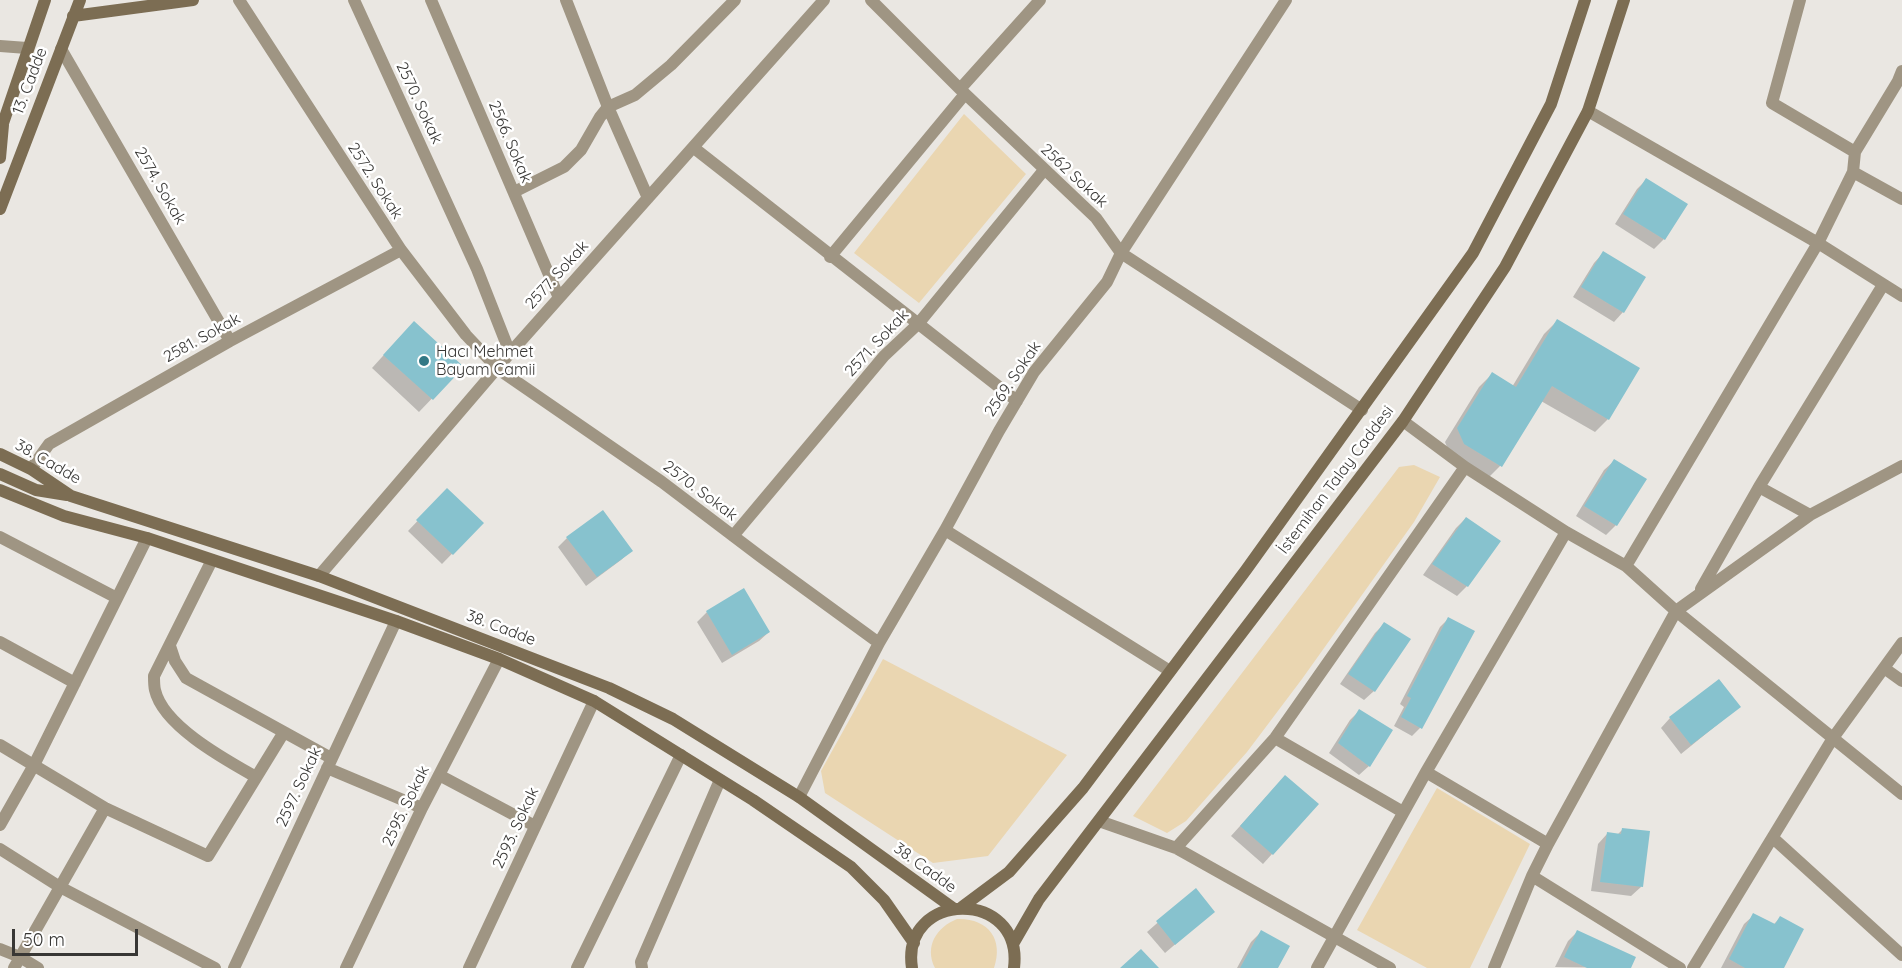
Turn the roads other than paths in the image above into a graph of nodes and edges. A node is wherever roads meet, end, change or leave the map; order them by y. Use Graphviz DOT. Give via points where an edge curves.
graph roads {
  1 [pos="45,0"];
  2 [pos="80,0"];
  3 [pos="193,0"];
  4 [pos="238,0"];
  5 [pos="354,0"];
  6 [pos="431,0"];
  7 [pos="566,0"];
  8 [pos="735,0"];
  9 [pos="824,0"];
  10 [pos="872,0"];
  11 [pos="1040,0"];
  12 [pos="1286,0"];
  13 [pos="1585,0"];
  14 [pos="1624,0"];
  15 [pos="1800,0"];
  16 [pos="73,16"];
  17 [pos="0,46"];
  18 [pos="27,48"];
  19 [pos="61,49"];
  20 [pos="1901,78"];
  21 [pos="963,91"];
  22 [pos="608,107"];
  23 [pos="1588,111"];
  24 [pos="2,129"];
  25 [pos="694,148"];
  26 [pos="1855,152"];
  27 [pos="0,158"];
  28 [pos="1044,171"];
  29 [pos="1853,172"];
  30 [pos="514,192"];
  31 [pos="648,198"];
  32 [pos="1902,199"];
  33 [pos="0,209"];
  34 [pos="1818,243"];
  35 [pos="401,250"];
  36 [pos="1121,253"];
  37 [pos="830,257"];
  38 [pos="1883,285"];
  39 [pos="1902,296"];
  40 [pos="560,298"];
  41 [pos="918,324"];
  42 [pos="230,341"];
  43 [pos="510,353"];
  44 [pos="498,369"];
  45 [pos="1017,401"];
  46 [pos="1362,410"];
  47 [pos="1402,421"];
  48 [pos="0,453"];
  49 [pos="1465,466"];
  50 [pos="1902,466"];
  51 [pos="31,470"];
  52 [pos="0,474"];
  53 [pos="1759,487"];
  54 [pos="0,490"];
  55 [pos="71,496"];
  56 [pos="1810,515"];
  57 [pos="945,530"];
  58 [pos="1566,532"];
  59 [pos="733,536"];
  60 [pos="0,537"];
  61 [pos="147,538"];
  62 [pos="212,560"];
  63 [pos="1626,566"];
  64 [pos="319,576"];
  65 [pos="1699,593"];
  66 [pos="117,598"];
  67 [pos="1676,611"];
  68 [pos="396,621"];
  69 [pos="0,642"];
  70 [pos="879,643"];
  71 [pos="1902,643"];
  72 [pos="170,646"];
  73 [pos="499,659"];
  74 [pos="1884,668"];
  75 [pos="1170,671"];
  76 [pos="1902,681"];
  77 [pos="75,683"];
  78 [pos="594,701"];
  79 [pos="284,732"];
  80 [pos="1275,738"];
  81 [pos="1833,738"];
  82 [pos="0,745"];
  83 [pos="681,755"];
  84 [pos="329,763"];
  85 [pos="34,765"];
  86 [pos="1426,772"];
  87 [pos="439,775"];
  88 [pos="256,777"];
  89 [pos="720,780"];
  90 [pos="1902,794"];
  91 [pos="799,797"];
  92 [pos="105,808"];
  93 [pos="422,808"];
  94 [pos="1403,812"];
  95 [pos="1099,821"];
  96 [pos="0,825"];
  97 [pos="535,826"];
  98 [pos="1773,838"];
  99 [pos="1548,844"];
  100 [pos="1176,848"];
  101 [pos="0,849"];
  102 [pos="1532,876"];
  103 [pos="60,887"];
  104 [pos="957,908"];
  105 [pos="1335,937"];
  106 [pos="914,943"];
  107 [pos="1013,944"];
  108 [pos="0,949"];
  109 [pos="1902,955"];
  110 [pos="17,963"];
  111 [pos="910,965"];
  112 [pos="1016,966"];
  113 [pos="38,968"];
  114 [pos="215,968"];
  115 [pos="234,968"];
  116 [pos="346,968"];
  117 [pos="469,968"];
  118 [pos="577,968"];
  119 [pos="642,968"];
  120 [pos="1317,968"];
  121 [pos="1390,968"];
  122 [pos="1494,968"];
  123 [pos="1680,968"];
  124 [pos="1693,968"];
  1 -- 18 [label="street, 13. Cadde"];
  2 -- 16 [label="street, 13. Cadde"];
  3 -- 16 [label="street"];
  4 -- 35 [label="street, 2572. Sokak"];
  5 -- 43 [label="street, 2570. Sokak" via="477,269"];
  6 -- 30 [label="street, 2566. Sokak"];
  7 -- 22 [label="street"];
  8 -- 22 [label="street" via="671,64 635,94"];
  9 -- 25 [label="street, 2577. Sokak"];
  10 -- 21 [label="street, 2562 Sokak"];
  11 -- 21 [label="street"];
  12 -- 36 [label="street, 2569. Sokak"];
  13 -- 46 [label="street, İstemihan Talay Caddesi" via="1551,104 1473,253"];
  14 -- 23 [label="street, İstemihan Talay Caddesi"];
  15 -- 26 [label="street" via="1772,104"];
  16 -- 19 [label="street, 13. Cadde"];
  17 -- 18 [label="street"];
  18 -- 24 [label="street, 13. Cadde"];
  19 -- 33 [label="street, 13. Cadde"];
  19 -- 42 [label="street, 2574. Sokak"];
  20 -- 26 [label="street"];
  21 -- 28 [label="street, 2562 Sokak"];
  21 -- 37 [label="street"];
  22 -- 30 [label="street" via="581,150 564,167"];
  22 -- 31 [label="street"];
  23 -- 34 [label="street"];
  23 -- 47 [label="street, İstemihan Talay Caddesi" via="1505,267"];
  24 -- 27 [label="street, 13. Cadde"];
  25 -- 31 [label="street, 2577. Sokak"];
  25 -- 37 [label="street"];
  26 -- 29 [label="street"];
  28 -- 36 [label="street, 2562 Sokak" via="1096,218"];
  28 -- 41 [label="street, 2571. Sokak"];
  29 -- 32 [label="street"];
  29 -- 34 [label="street"];
  30 -- 40 [label="street, 2566. Sokak"];
  31 -- 40 [label="street, 2577. Sokak"];
  34 -- 38 [label="street"];
  34 -- 63 [label="street"];
  35 -- 42 [label="street, 2581. Sokak"];
  35 -- 44 [label="street, 2572. Sokak" via="466,335"];
  36 -- 45 [label="street, 2569. Sokak" via="1107,282 1034,372"];
  36 -- 46 [label="street, 2562 Sokak"];
  37 -- 41 [label="street"];
  38 -- 39 [label="street"];
  38 -- 53 [label="street"];
  40 -- 43 [label="street, 2577. Sokak"];
  41 -- 45 [label="street"];
  41 -- 59 [label="street, 2571. Sokak" via="884,356"];
  42 -- 51 [label="street, 2581. Sokak" via="49,444"];
  43 -- 44 [label="street, 2577. Sokak"];
  44 -- 59 [label="street, 2570. Sokak"];
  44 -- 64 [label="street, 2577. Sokak"];
  45 -- 57 [label="street, 2569. Sokak"];
  46 -- 75 [label="street, İstemihan Talay Caddesi"];
  47 -- 49 [label="street"];
  47 -- 95 [label="street, İstemihan Talay Caddesi"];
  48 -- 51 [label="street, 38. Cadde"];
  49 -- 58 [label="street"];
  49 -- 80 [label="street"];
  50 -- 56 [label="street"];
  51 -- 55 [label="street, 38. Cadde"];
  52 -- 55 [label="street" via="36,490"];
  53 -- 56 [label="street"];
  53 -- 65 [label="street"];
  54 -- 61 [label="street, 38. Cadde" via="64,516"];
  55 -- 64 [label="street, 38. Cadde"];
  56 -- 65 [label="street"];
  57 -- 70 [label="street, 2569. Sokak"];
  57 -- 75 [label="street"];
  58 -- 63 [label="street"];
  58 -- 86 [label="street"];
  59 -- 70 [label="street, 2570. Sokak"];
  60 -- 66 [label="street"];
  61 -- 62 [label="street, 38. Cadde"];
  61 -- 66 [label="street"];
  62 -- 68 [label="street, 38. Cadde"];
  62 -- 72 [label="street"];
  63 -- 67 [label="street"];
  64 -- 91 [label="street, 38. Cadde" via="609,688 673,718"];
  65 -- 67 [label="street"];
  66 -- 77 [label="street"];
  67 -- 81 [label="street"];
  67 -- 99 [label="street"];
  68 -- 73 [label="street, 38. Cadde"];
  68 -- 84 [label="street, 2597. Sokak"];
  69 -- 77 [label="street"];
  70 -- 91 [label="street, 2569. Sokak"];
  71 -- 74 [label="street"];
  72 -- 79 [label="street" via="186,678"];
  72 -- 88 [label="street" via="154,676 162,704 174,722 222,758"];
  73 -- 78 [label="street, 38. Cadde"];
  73 -- 87 [label="street, 2595. Sokak"];
  74 -- 76 [label="street"];
  74 -- 81 [label="street"];
  75 -- 104 [label="street, İstemihan Talay Caddesi" via="1083,788 1009,872"];
  77 -- 85 [label="street"];
  78 -- 83 [label="street, 38. Cadde"];
  78 -- 97 [label="street, 2593. Sokak"];
  79 -- 84 [label="street"];
  79 -- 88 [label="street"];
  80 -- 94 [label="street"];
  80 -- 100 [label="street"];
  81 -- 90 [label="street"];
  81 -- 98 [label="street"];
  82 -- 85 [label="street"];
  83 -- 89 [label="street, 38. Cadde"];
  83 -- 118 [label="street"];
  84 -- 93 [label="street"];
  84 -- 115 [label="street, 2597. Sokak"];
  85 -- 92 [label="street"];
  85 -- 96 [label="street"];
  86 -- 94 [label="street"];
  86 -- 99 [label="street"];
  87 -- 93 [label="street, 2595. Sokak"];
  87 -- 97 [label="street"];
  88 -- 92 [label="street" via="208,856"];
  89 -- 106 [label="street, 38. Cadde" via="851,867 884,900"];
  89 -- 119 [label="street" via="641,962"];
  91 -- 104 [label="street, 38. Cadde"];
  92 -- 103 [label="street"];
  93 -- 116 [label="street, 2595. Sokak"];
  94 -- 105 [label="street"];
  95 -- 100 [label="street"];
  95 -- 107 [label="street, İstemihan Talay Caddesi" via="1039,898"];
  97 -- 117 [label="street, 2593. Sokak"];
  98 -- 109 [label="street"];
  98 -- 124 [label="street"];
  99 -- 102 [label="street"];
  100 -- 105 [label="street"];
  101 -- 103 [label="street"];
  102 -- 122 [label="street"];
  102 -- 123 [label="street"];
  103 -- 110 [label="street"];
  103 -- 114 [label="street"];
  104 -- 106 [label="street, İstemihan Talay Caddesi" via="928,920"];
  104 -- 107 [label="street, 38. Cadde" via="978,909 993,917"];
  105 -- 120 [label="street"];
  105 -- 121 [label="street"];
  106 -- 111 [label="street"];
  107 -- 112 [label="street"];
  108 -- 110 [label="street"];
  110 -- 113 [label="street"];
}
